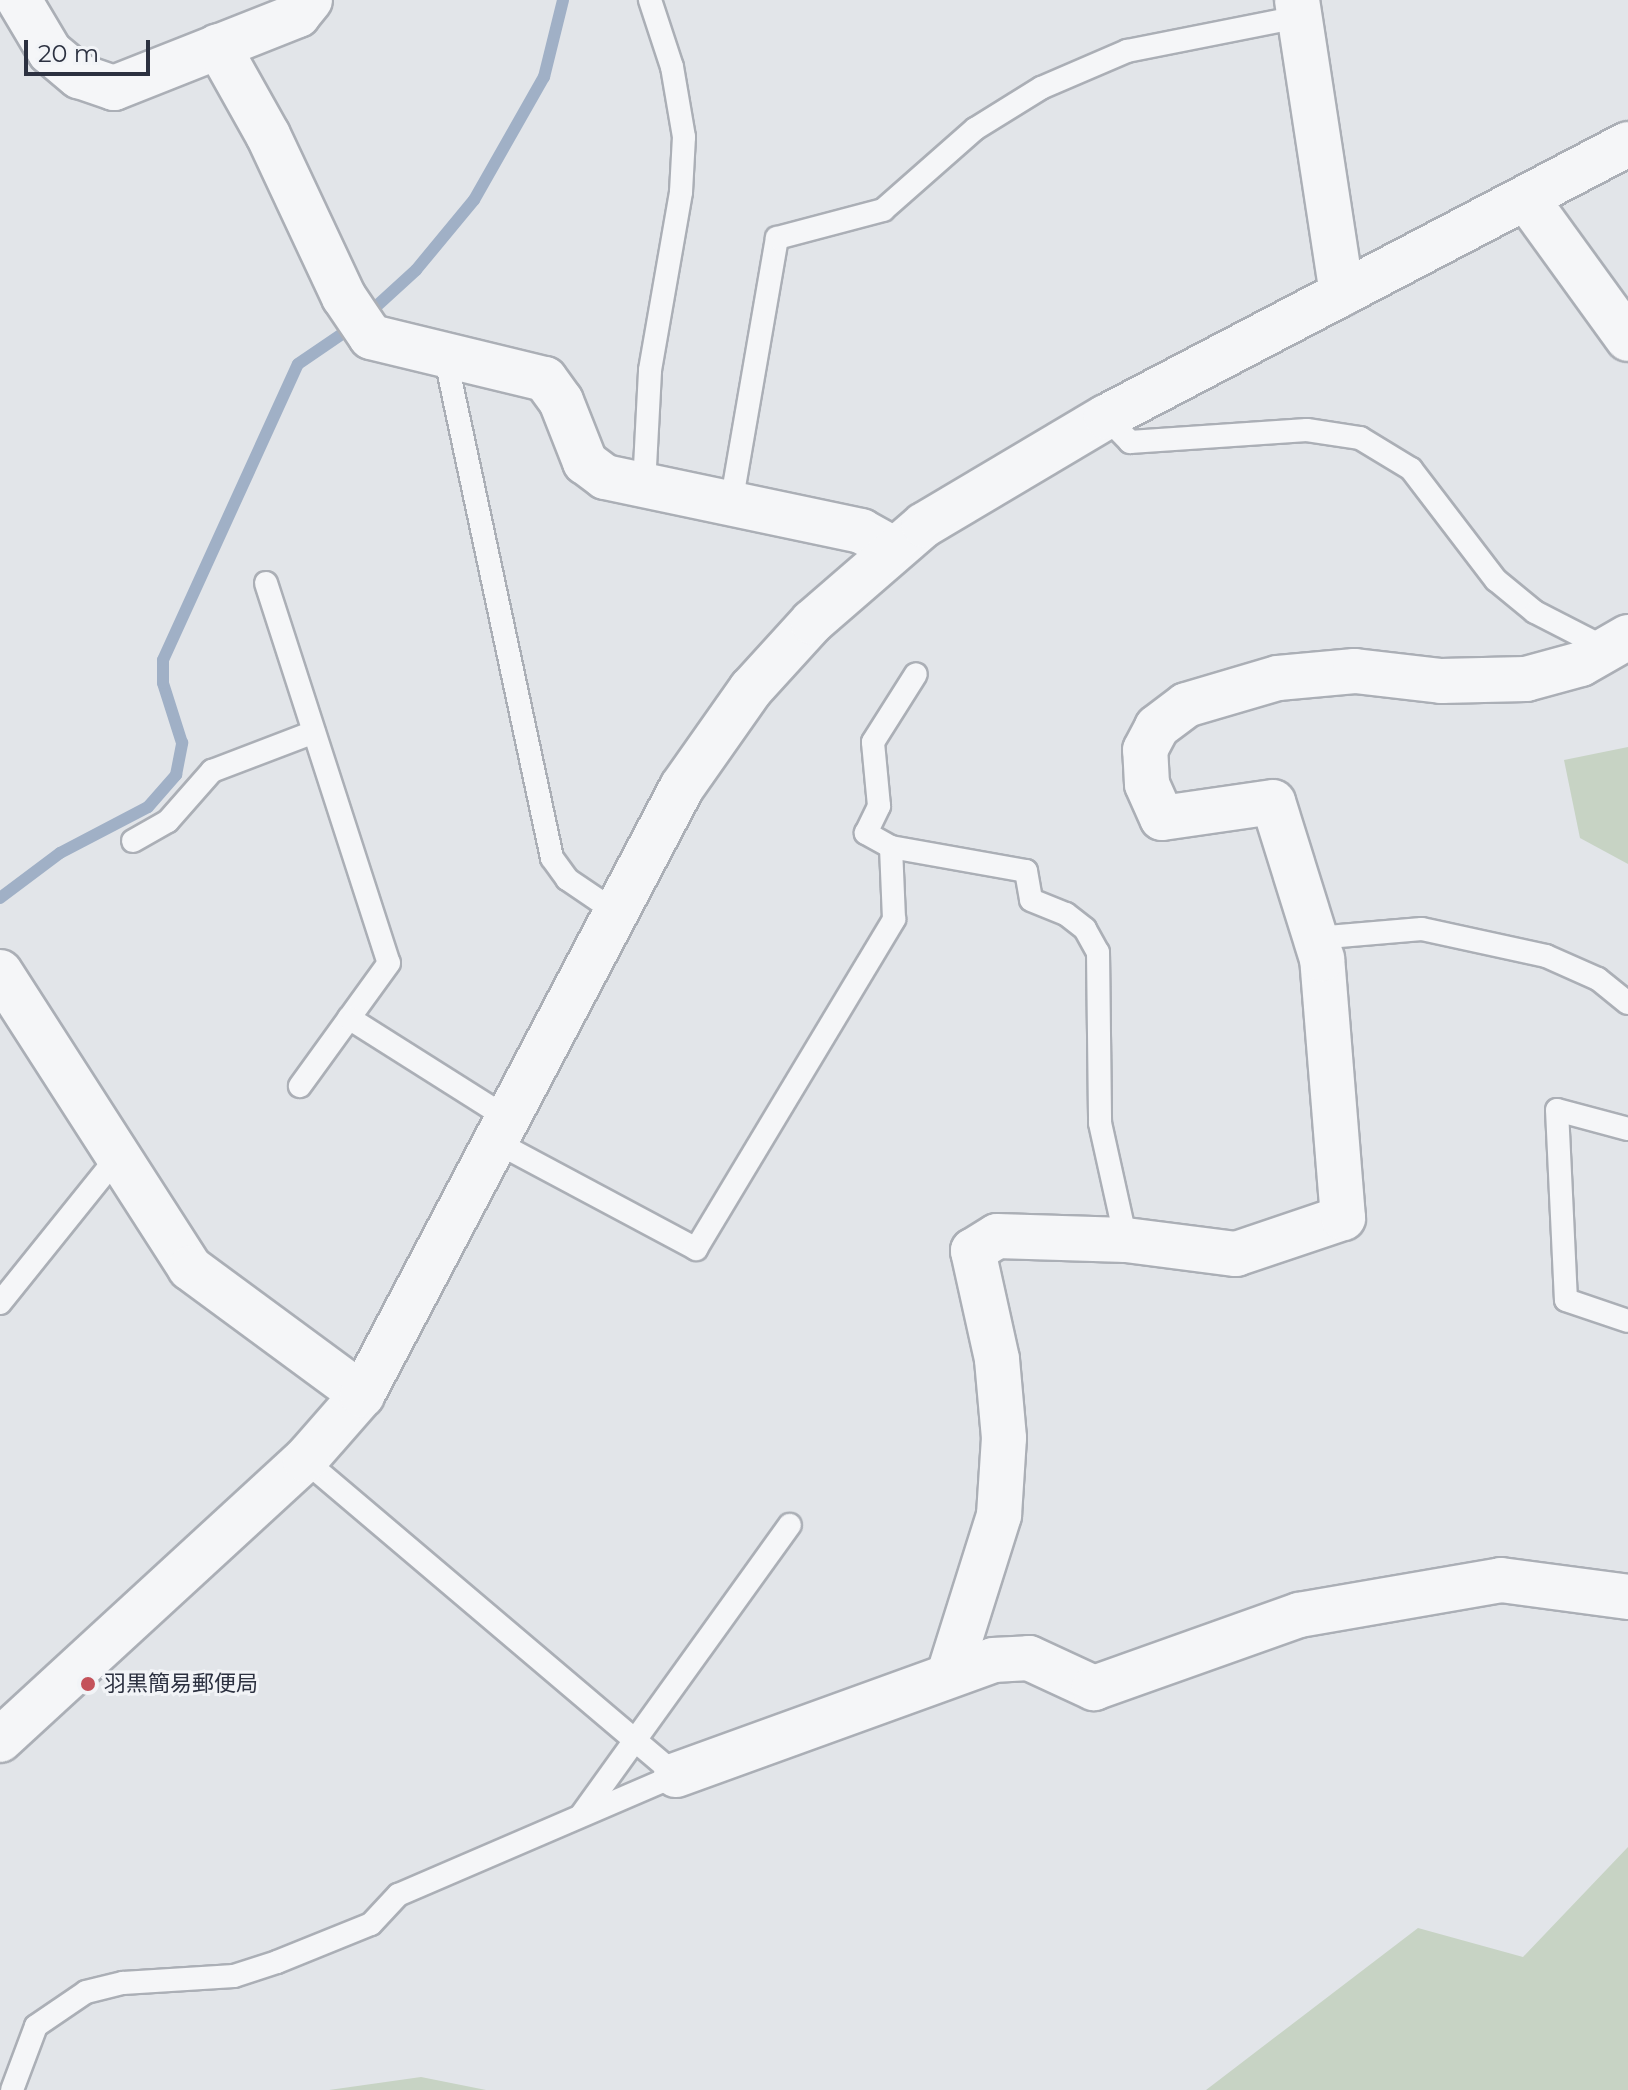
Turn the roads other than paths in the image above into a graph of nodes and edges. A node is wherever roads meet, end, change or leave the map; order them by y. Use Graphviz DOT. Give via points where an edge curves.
graph roads {
  1 [pos="19,0"];
  2 [pos="310,0"];
  3 [pos="650,0"];
  4 [pos="1298,9"];
  5 [pos="218,46"];
  6 [pos="1628,144"];
  7 [pos="1526,198"];
  8 [pos="1342,294"];
  9 [pos="1628,339"];
  10 [pos="445,355"];
  11 [pos="1106,417"];
  12 [pos="644,486"];
  13 [pos="731,504"];
  14 [pos="892,548"];
  15 [pos="266,583"];
  16 [pos="1618,643"];
  17 [pos="916,674"];
  18 [pos="314,732"];
  19 [pos="133,841"];
  20 [pos="891,847"];
  21 [pos="613,910"];
  22 [pos="1316,938"];
  23 [pos="0,972"];
  24 [pos="1628,1003"];
  25 [pos="349,1018"];
  26 [pos="300,1086"];
  27 [pos="1628,1129"];
  28 [pos="502,1130"];
  29 [pos="118,1156"];
  30 [pos="1126,1240"];
  31 [pos="0,1303"];
  32 [pos="1628,1321"];
  33 [pos="362,1395"];
  34 [pos="305,1460"];
  35 [pos="790,1525"];
  36 [pos="1628,1597"];
  37 [pos="949,1674"];
  38 [pos="0,1740"];
  39 [pos="632,1740"];
  40 [pos="676,1775"];
  41 [pos="582,1815"];
  42 [pos="12,2090"];
  1 -- 5 [label="street" via="50,52 79,76 114,88"];
  2 -- 5 [label="street" via="298,15"];
  3 -- 12 [label="lane" via="672,67 684,137 681,192 650,370"];
  4 -- 8 [label="street"];
  4 -- 13 [label="lane" via="1127,51 1041,88 975,129 883,210 777,238"];
  5 -- 10 [label="street" via="268,135 344,297 371,337"];
  6 -- 7 [label="street"];
  7 -- 8 [label="street"];
  7 -- 9 [label="street"];
  8 -- 11 [label="street"];
  10 -- 12 [label="street" via="545,379 561,401 585,462 605,477"];
  10 -- 21 [label="lane" via="552,858 567,879"];
  11 -- 14 [label="street"];
  11 -- 16 [label="lane" via="1130,442 1307,430 1360,438 1411,469 1496,580 1535,612"];
  12 -- 13 [label="street"];
  13 -- 14 [label="street" via="861,531"];
  14 -- 21 [label="street" via="812,622 751,689 682,787"];
  15 -- 18 [label="lane"];
  16 -- 22 [label="street" via="1581,664 1526,679 1441,681 1355,671 1278,678 1186,705 1157,727 1145,750 1147,784 1162,818 1273,802"];
  17 -- 20 [label="lane" via="873,742 879,806 866,833"];
  18 -- 19 [label="lane" via="212,771 168,821"];
  18 -- 25 [label="lane" via="389,963"];
  20 -- 28 [label="lane" via="894,919 696,1249"];
  20 -- 30 [label="lane" via="1026,871 1031,900 1066,914 1085,929 1098,952 1100,1123"];
  21 -- 28 [label="street"];
  22 -- 24 [label="lane" via="1422,929 1546,956 1598,979"];
  22 -- 30 [label="street" via="1343,1218 1236,1254"];
  23 -- 29 [label="street"];
  25 -- 26 [label="lane"];
  25 -- 28 [label="lane"];
  27 -- 32 [label="lane" via="1557,1110 1566,1300"];
  28 -- 33 [label="street"];
  29 -- 31 [label="lane"];
  29 -- 33 [label="street" via="190,1268"];
  30 -- 37 [label="street" via="997,1236 973,1251 997,1359 1003,1453 999,1515"];
  33 -- 34 [label="street"];
  34 -- 38 [label="street"];
  34 -- 39 [label="lane"];
  35 -- 39 [label="lane"];
  36 -- 37 [label="street" via="1501,1580 1299,1615 1094,1688 1029,1658 993,1660"];
  37 -- 40 [label="street"];
  39 -- 40 [label="lane"];
  39 -- 41 [label="lane"];
  40 -- 41 [label="lane"];
  41 -- 42 [label="lane" via="398,1895 371,1924 277,1962 234,1976 123,1983 86,1992 36,2026"];
}
